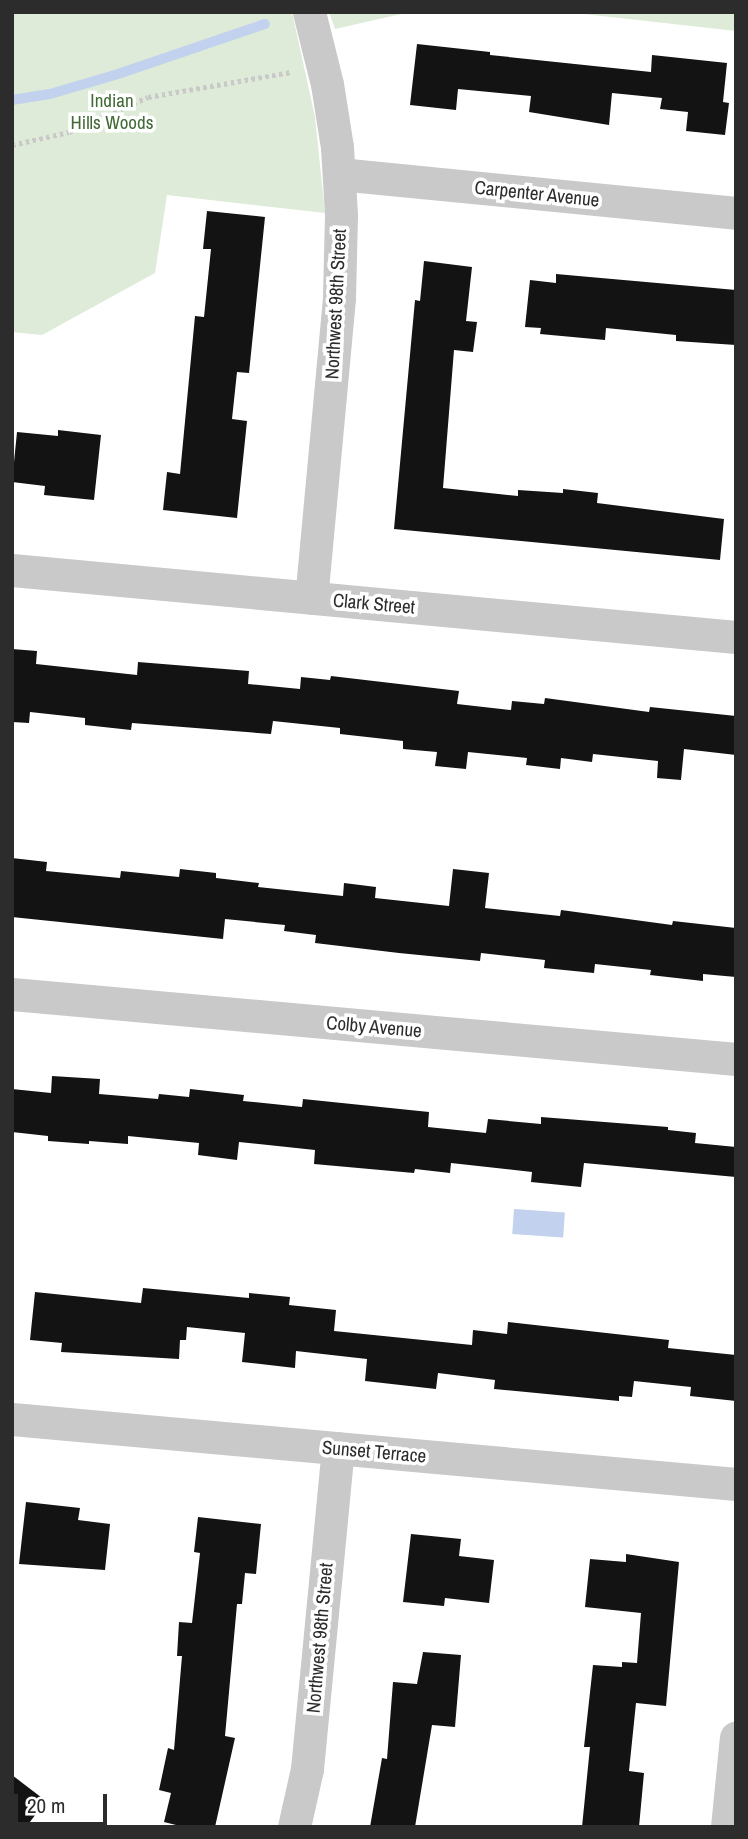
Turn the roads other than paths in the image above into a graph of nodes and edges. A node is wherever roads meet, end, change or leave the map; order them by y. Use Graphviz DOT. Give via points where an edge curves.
graph roads {
  1 [pos="309,12"];
  2 [pos="339,174"];
  3 [pos="736,213"];
  4 [pos="12,570"];
  5 [pos="311,598"];
  6 [pos="736,637"];
  7 [pos="12,994"];
  8 [pos="736,1059"];
  9 [pos="12,1419"];
  10 [pos="338,1448"];
  11 [pos="736,1484"];
  12 [pos="736,1737"];
  13 [pos="294,1827"];
  14 [pos="727,1827"];
  1 -- 2 [label="street, Northwest 98th Street" via="327,84"];
  2 -- 3 [label="street, Carpenter Avenue"];
  2 -- 5 [label="street, Northwest 98th Street" via="340,298"];
  4 -- 5 [label="street, Clark Street"];
  5 -- 6 [label="street, Clark Street"];
  7 -- 8 [label="street, Colby Avenue"];
  9 -- 10 [label="street, Sunset Terrace"];
  10 -- 11 [label="street, Sunset Terrace"];
  10 -- 13 [label="street, Northwest 98th Street" via="307,1769"];
  12 -- 14 [label="street"];
}
